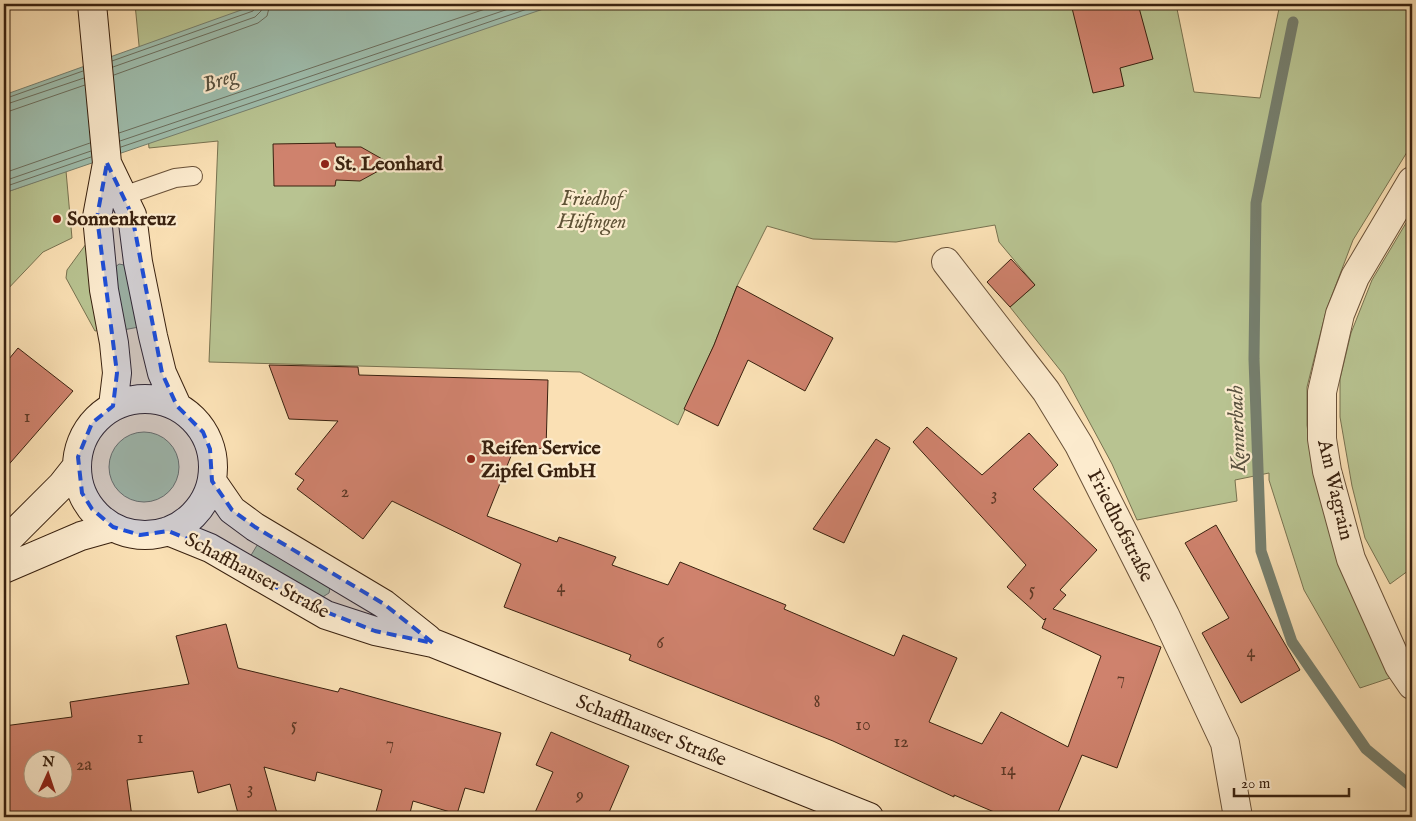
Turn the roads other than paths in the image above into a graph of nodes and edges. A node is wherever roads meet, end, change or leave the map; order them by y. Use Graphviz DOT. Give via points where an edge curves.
graph roads {
  1 [pos="92,4"];
  2 [pos="107,163"];
  3 [pos="193,176"];
  4 [pos="1412,181"];
  5 [pos="123,196"];
  6 [pos="946,262"];
  7 [pos="113,406"];
  8 [pos="177,406"];
  9 [pos="77,466"];
  10 [pos="212,481"];
  11 [pos="113,528"];
  12 [pos="168,531"];
  13 [pos="4,543"];
  14 [pos="4,569"];
  15 [pos="433,643"];
  16 [pos="1412,685"];
  17 [pos="869,817"];
  18 [pos="1238,817"];
  1 -- 2 [label="main road"];
  2 -- 5 [label="main road"];
  2 -- 7 [label="main road" via="97,217 117,373"];
  3 -- 5 [label="lane" via="175,178"];
  4 -- 16 [label="main road, Am Wagrain" via="1355,277 1340,314 1322,392 1322,439 1351,558 1399,666"];
  5 -- 8 [label="main road" via="132,215 138,262 162,373"];
  6 -- 18 [label="main road, Friedhofstraße" via="1046,391 1079,445 1166,615 1225,743"];
  7 -- 8 [label="main road" via="141,399"];
  7 -- 9 [label="main road" via="92,423 83,438"];
  8 -- 10 [label="main road" via="203,432 210,449"];
  9 -- 11 [label="main road" via="82,493 92,509"];
  9 -- 13 [label="main road"];
  10 -- 12 [label="main road" via="191,517"];
  10 -- 15 [label="main road, Schaffhauser Straße" via="232,510 255,527 384,604"];
  11 -- 12 [label="main road" via="140,535"];
  11 -- 14 [label="main road" via="81,536"];
  12 -- 15 [label="main road, Schaffhauser Straße" via="210,548 326,614 375,630"];
  15 -- 17 [label="main road, Schaffhauser Straße"];
}
